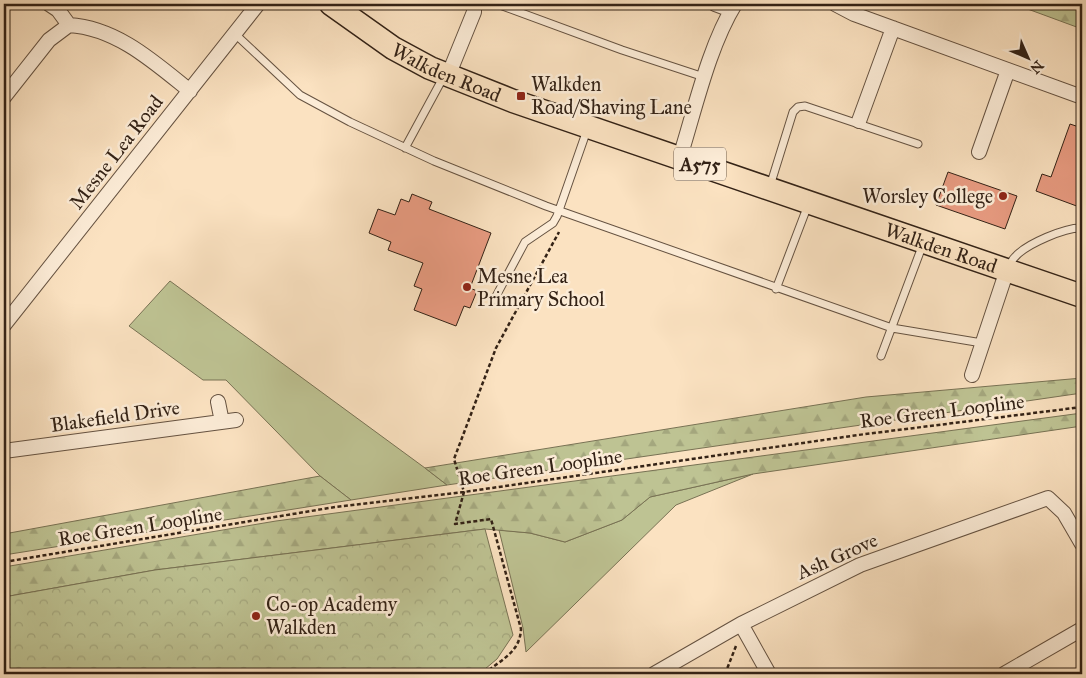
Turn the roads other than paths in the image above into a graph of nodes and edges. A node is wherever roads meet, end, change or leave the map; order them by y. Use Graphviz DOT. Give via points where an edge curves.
graph roads {
  1 [pos="49,4"];
  2 [pos="258,4"];
  3 [pos="331,4"];
  4 [pos="474,4"];
  5 [pos="497,4"];
  6 [pos="715,4"];
  7 [pos="835,4"];
  8 [pos="733,7"];
  9 [pos="69,25"];
  10 [pos="893,28"];
  11 [pos="234,33"];
  12 [pos="1008,70"];
  13 [pos="446,76"];
  14 [pos="705,77"];
  15 [pos="190,91"];
  16 [pos="4,97"];
  17 [pos="1082,97"];
  18 [pos="859,121"];
  19 [pos="588,127"];
  20 [pos="918,144"];
  21 [pos="405,148"];
  22 [pos="979,152"];
  23 [pos="680,157"];
  24 [pos="770,189"];
  25 [pos="809,202"];
  26 [pos="558,208"];
  27 [pos="1082,228"];
  28 [pos="924,242"];
  29 [pos="1007,270"];
  30 [pos="776,289"];
  31 [pos="1082,296"];
  32 [pos="494,300"];
  33 [pos="4,326"];
  34 [pos="892,328"];
  35 [pos="982,343"];
  36 [pos="881,356"];
  37 [pos="972,375"];
  38 [pos="218,402"];
  39 [pos="236,420"];
  40 [pos="222,422"];
  41 [pos="7,448"];
  42 [pos="1082,544"];
  43 [pos="742,626"];
  44 [pos="1082,629"];
  45 [pos="654,674"];
  46 [pos="769,674"];
  47 [pos="1004,674"];
  1 -- 9 [label="street"];
  2 -- 11 [label="street, Mesne Lea Road"];
  3 -- 13 [label="main road, Walkden Road / A575" via="393,48"];
  4 -- 13 [label="street" via="474,12"];
  5 -- 14 [label="lane"];
  6 -- 8 [label="street"];
  7 -- 10 [label="street"];
  8 -- 14 [label="street"];
  9 -- 15 [label="street" via="81,26 140,50"];
  9 -- 16 [label="street" via="49,40"];
  10 -- 12 [label="street"];
  10 -- 18 [label="street"];
  11 -- 15 [label="street, Mesne Lea Road"];
  11 -- 21 [label="lane" via="300,95"];
  12 -- 17 [label="street"];
  12 -- 22 [label="street"];
  13 -- 19 [label="main road, Walkden Road / A575"];
  13 -- 21 [label="lane"];
  14 -- 23 [label="street"];
  15 -- 33 [label="street, Mesne Lea Road"];
  19 -- 23 [label="main road, Walkden Road / A575"];
  19 -- 26 [label="lane"];
  20 -- 24 [label="lane" via="805,106 798,107 793,112"];
  21 -- 26 [label="lane" via="546,206"];
  23 -- 24 [label="main road, Walkden Road / A575"];
  24 -- 25 [label="main road, Walkden Road / A575"];
  25 -- 28 [label="main road, Walkden Road / A575"];
  25 -- 30 [label="lane"];
  26 -- 30 [label="lane"];
  26 -- 32 [label="lane" via="553,223 525,242"];
  27 -- 29 [label="lane" via="1064,229 1033,244 1015,256"];
  28 -- 29 [label="main road, Walkden Road / A575"];
  28 -- 34 [label="lane"];
  29 -- 31 [label="main road, Walkden Road / A575"];
  29 -- 35 [label="street"];
  30 -- 34 [label="lane"];
  34 -- 35 [label="lane"];
  34 -- 36 [label="lane"];
  35 -- 37 [label="street"];
  38 -- 40 [label="street"];
  39 -- 40 [label="street, Blakefield Drive"];
  40 -- 41 [label="street, Blakefield Drive"];
  42 -- 43 [label="street, Ash Grove" via="1064,513 1048,498 860,566"];
  43 -- 45 [label="street, Ash Grove"];
  43 -- 46 [label="street"];
  44 -- 47 [label="street"];
}
